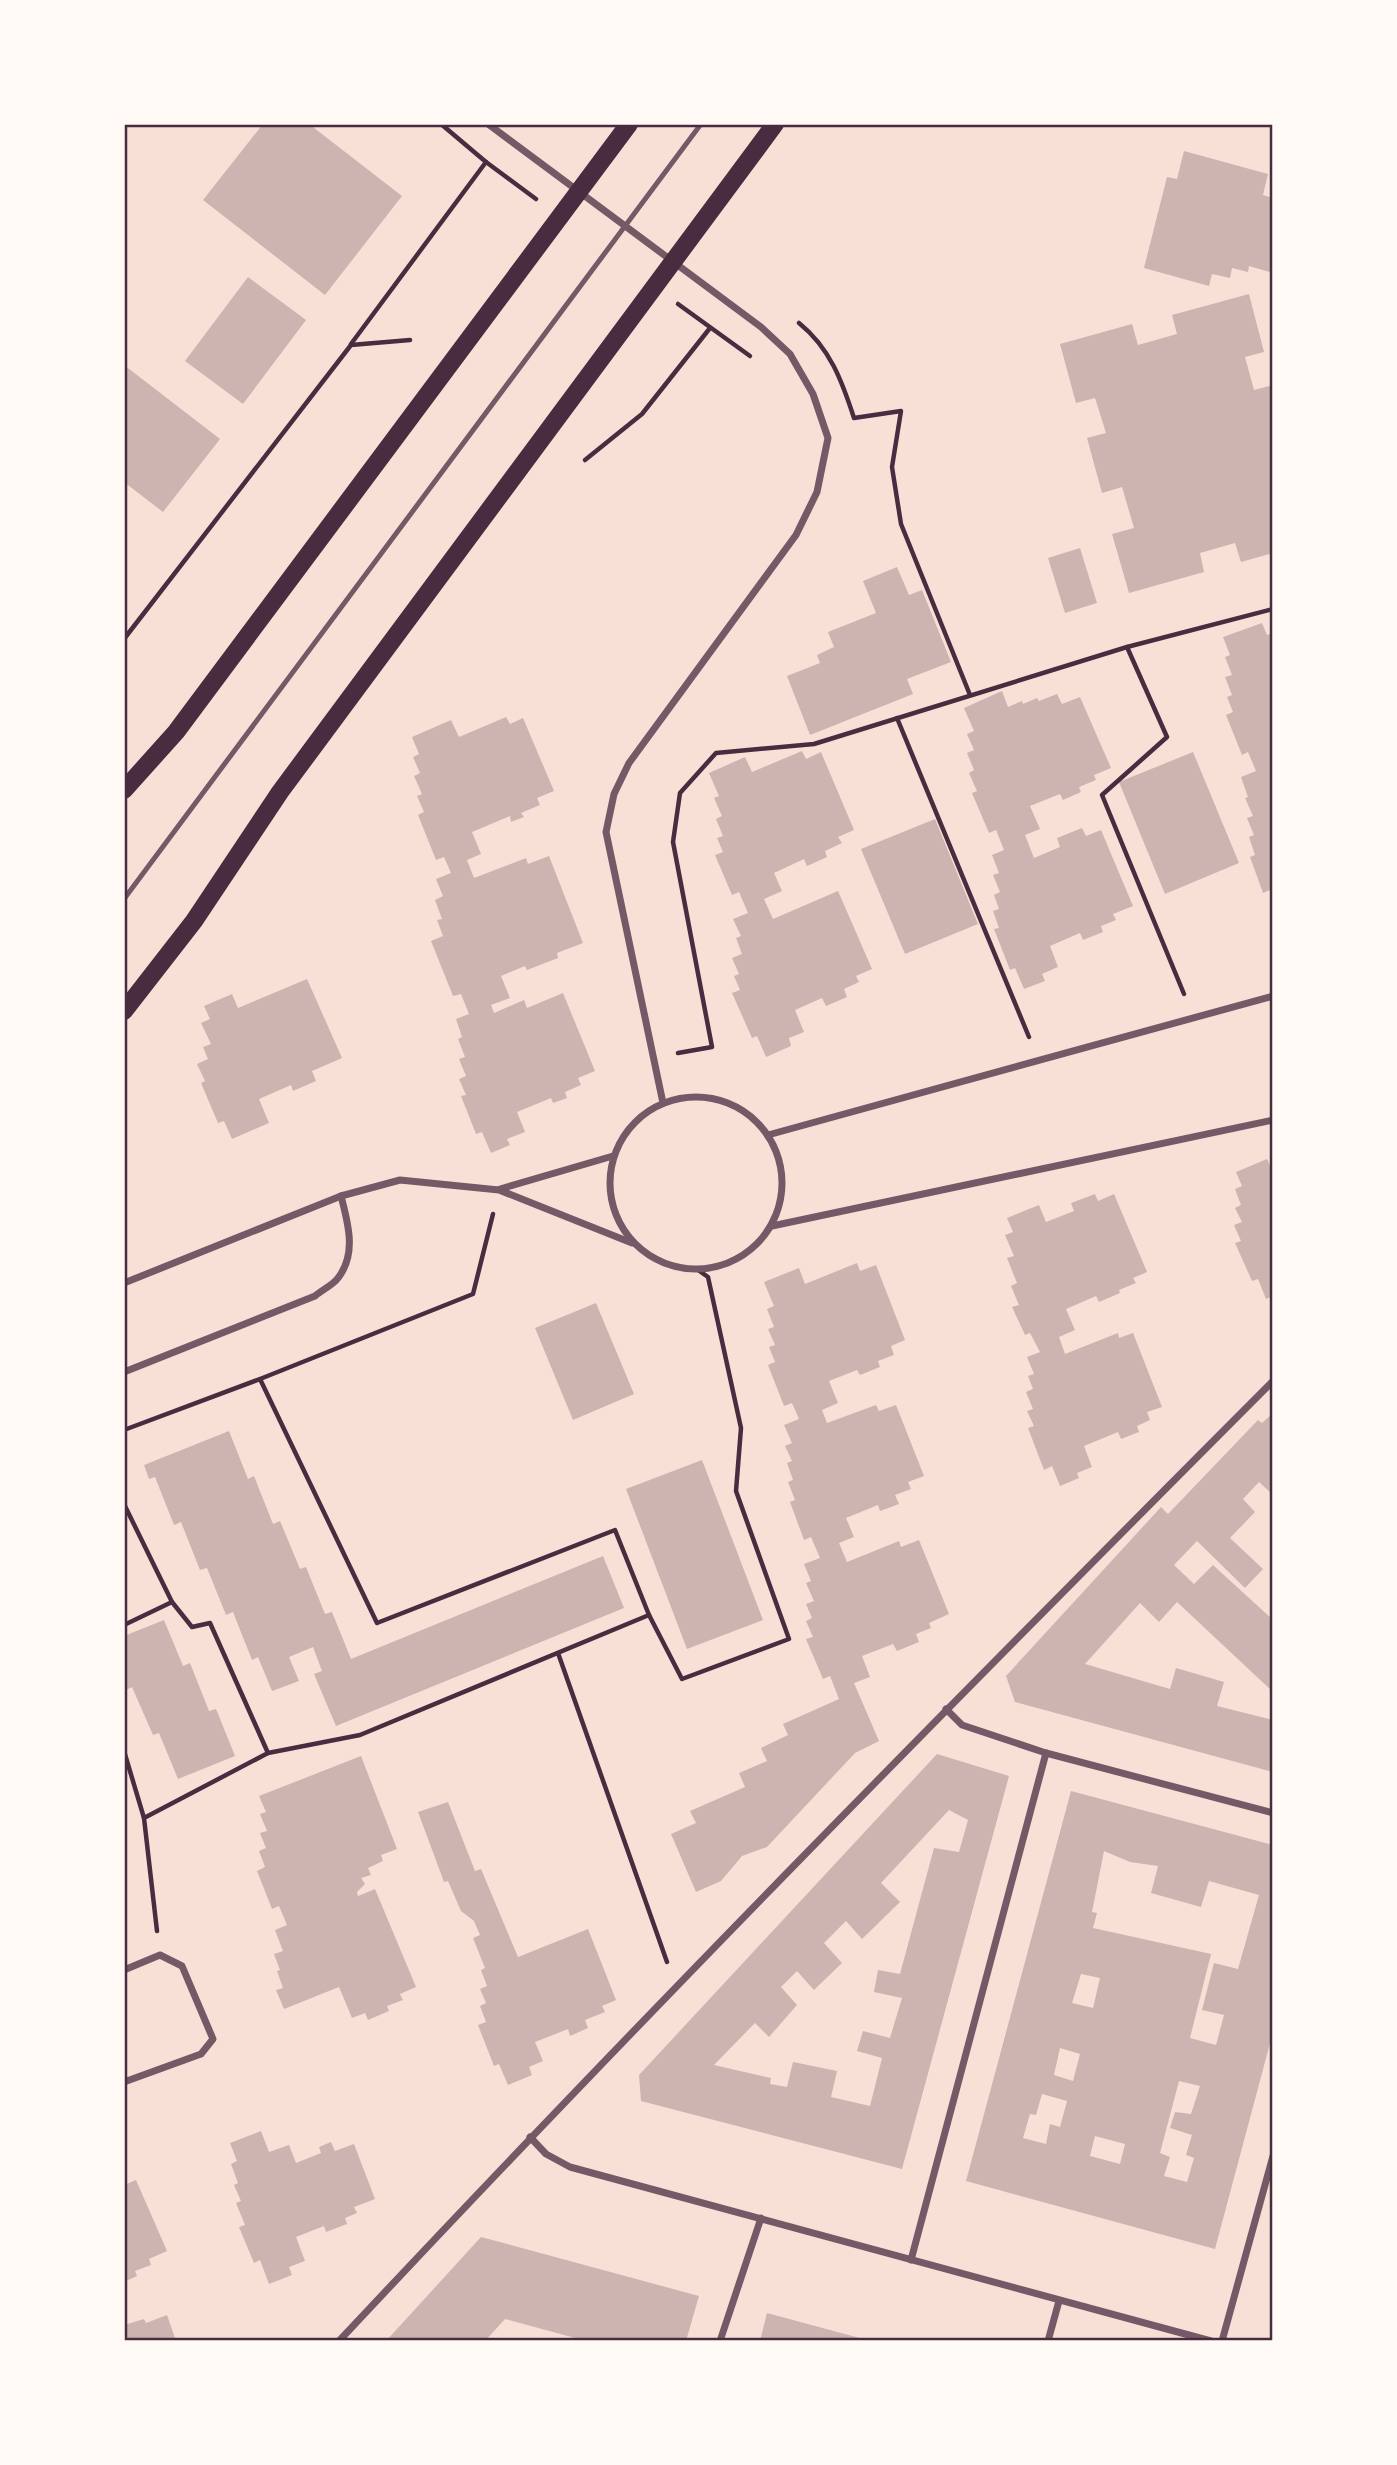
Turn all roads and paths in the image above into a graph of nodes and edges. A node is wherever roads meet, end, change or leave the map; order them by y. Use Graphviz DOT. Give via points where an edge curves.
graph roads {
  1 [pos="441,124"];
  2 [pos="488,124"];
  3 [pos="629,124"];
  4 [pos="701,124"];
  5 [pos="775,124"];
  6 [pos="710,328"];
  7 [pos="410,340"];
  8 [pos="351,345"];
  9 [pos="854,418"];
  10 [pos="585,460"];
  11 [pos="1273,609"];
  12 [pos="124,639"];
  13 [pos="1127,648"];
  14 [pos="970,695"];
  15 [pos="897,718"];
  16 [pos="124,790"];
  17 [pos="124,899"];
  18 [pos="1273,996"];
  19 [pos="124,1011"];
  20 [pos="1194,1018"];
  21 [pos="653,1058"];
  22 [pos="1038,1061"];
  23 [pos="663,1103"];
  24 [pos="1273,1120"];
  25 [pos="768,1135"];
  26 [pos="613,1156"];
  27 [pos="499,1190"];
  28 [pos="341,1196"];
  29 [pos="772,1226"];
  30 [pos="633,1243"];
  31 [pos="698,1270"];
  32 [pos="124,1283"];
  33 [pos="124,1372"];
  34 [pos="260,1379"];
  35 [pos="1273,1381"];
  36 [pos="124,1430"];
  37 [pos="124,1504"];
  38 [pos="172,1602"];
  39 [pos="649,1615"];
  40 [pos="124,1625"];
  41 [pos="558,1653"];
  42 [pos="946,1709"];
  43 [pos="124,1751"];
  44 [pos="268,1753"];
  45 [pos="1046,1754"];
  46 [pos="1273,1813"];
  47 [pos="144,1818"];
  48 [pos="160,1955"];
  49 [pos="124,1970"];
  50 [pos="676,1986"];
  51 [pos="124,2082"];
  52 [pos="530,2137"];
  53 [pos="1273,2156"];
  54 [pos="761,2218"];
  55 [pos="911,2260"];
  56 [pos="1059,2301"];
  57 [pos="339,2341"];
  58 [pos="720,2341"];
  59 [pos="1048,2341"];
  60 [pos="1210,2341"];
  61 [pos="1222,2341"];
  1 -- 8 [label="path" via="486,162"];
  2 -- 21 [label="street" via="781,345 814,394 828,438 817,492 796,535 629,763 614,794 606,832"];
  3 -- 16 [label="main road" via="176,732"];
  4 -- 17 [label="lane"];
  5 -- 19 [label="main road" via="280,792 194,921"];
  6 -- 10 [label="path" via="642,414"];
  7 -- 8 [label="path"];
  8 -- 12 [label="path"];
  9 -- 14 [label="path" via="901,411 892,467 901,524"];
  11 -- 13 [label="path"];
  13 -- 14 [label="path"];
  13 -- 20 [label="path" via="1167,737 1102,795"];
  14 -- 15 [label="path"];
  15 -- 21 [label="path" via="814,744 716,753 680,793 673,842 712,1047"];
  15 -- 22 [label="path"];
  18 -- 20 [label="street"];
  20 -- 22 [label="street"];
  21 -- 23 [label="street"];
  22 -- 25 [label="street"];
  23 -- 25 [label="street" via="692,1097 721,1101 747,1114"];
  23 -- 26 [label="street" via="642,1115"];
  24 -- 29 [label="street"];
  25 -- 29 [label="street" via="783,1180"];
  26 -- 27 [label="street"];
  26 -- 30 [label="street" via="611,1202"];
  27 -- 28 [label="street" via="400,1180"];
  27 -- 30 [label="street"];
  27 -- 34 [label="path" via="473,1294"];
  28 -- 32 [label="street"];
  28 -- 33 [label="street" via="350,1251 338,1278 315,1296"];
  29 -- 31 [label="street" via="753,1249 727,1264"];
  30 -- 31 [label="street" via="674,1268"];
  31 -- 39 [label="path" via="708,1277 741,1428 736,1491 789,1639 682,1679"];
  34 -- 36 [label="path"];
  34 -- 39 [label="path" via="377,1623 615,1530"];
  35 -- 42 [label="street"];
  37 -- 38 [label="path"];
  38 -- 40 [label="path"];
  38 -- 44 [label="path" via="192,1627 210,1623"];
  39 -- 41 [label="path"];
  41 -- 44 [label="path" via="360,1735"];
  41 -- 50 [label="path"];
  42 -- 45 [label="street" via="962,1725"];
  42 -- 50 [label="street"];
  43 -- 47 [label="path"];
  44 -- 47 [label="path"];
  45 -- 46 [label="street"];
  45 -- 55 [label="street"];
  47 -- 48 [label="path"];
  48 -- 49 [label="street"];
  48 -- 51 [label="street" via="182,1966 213,2039 201,2054"];
  50 -- 52 [label="street"];
  52 -- 54 [label="street" via="546,2154 570,2167"];
  52 -- 57 [label="street"];
  53 -- 61 [label="street"];
  54 -- 55 [label="street"];
  54 -- 58 [label="street"];
  55 -- 56 [label="street"];
  56 -- 59 [label="street"];
  56 -- 60 [label="street"];
}
